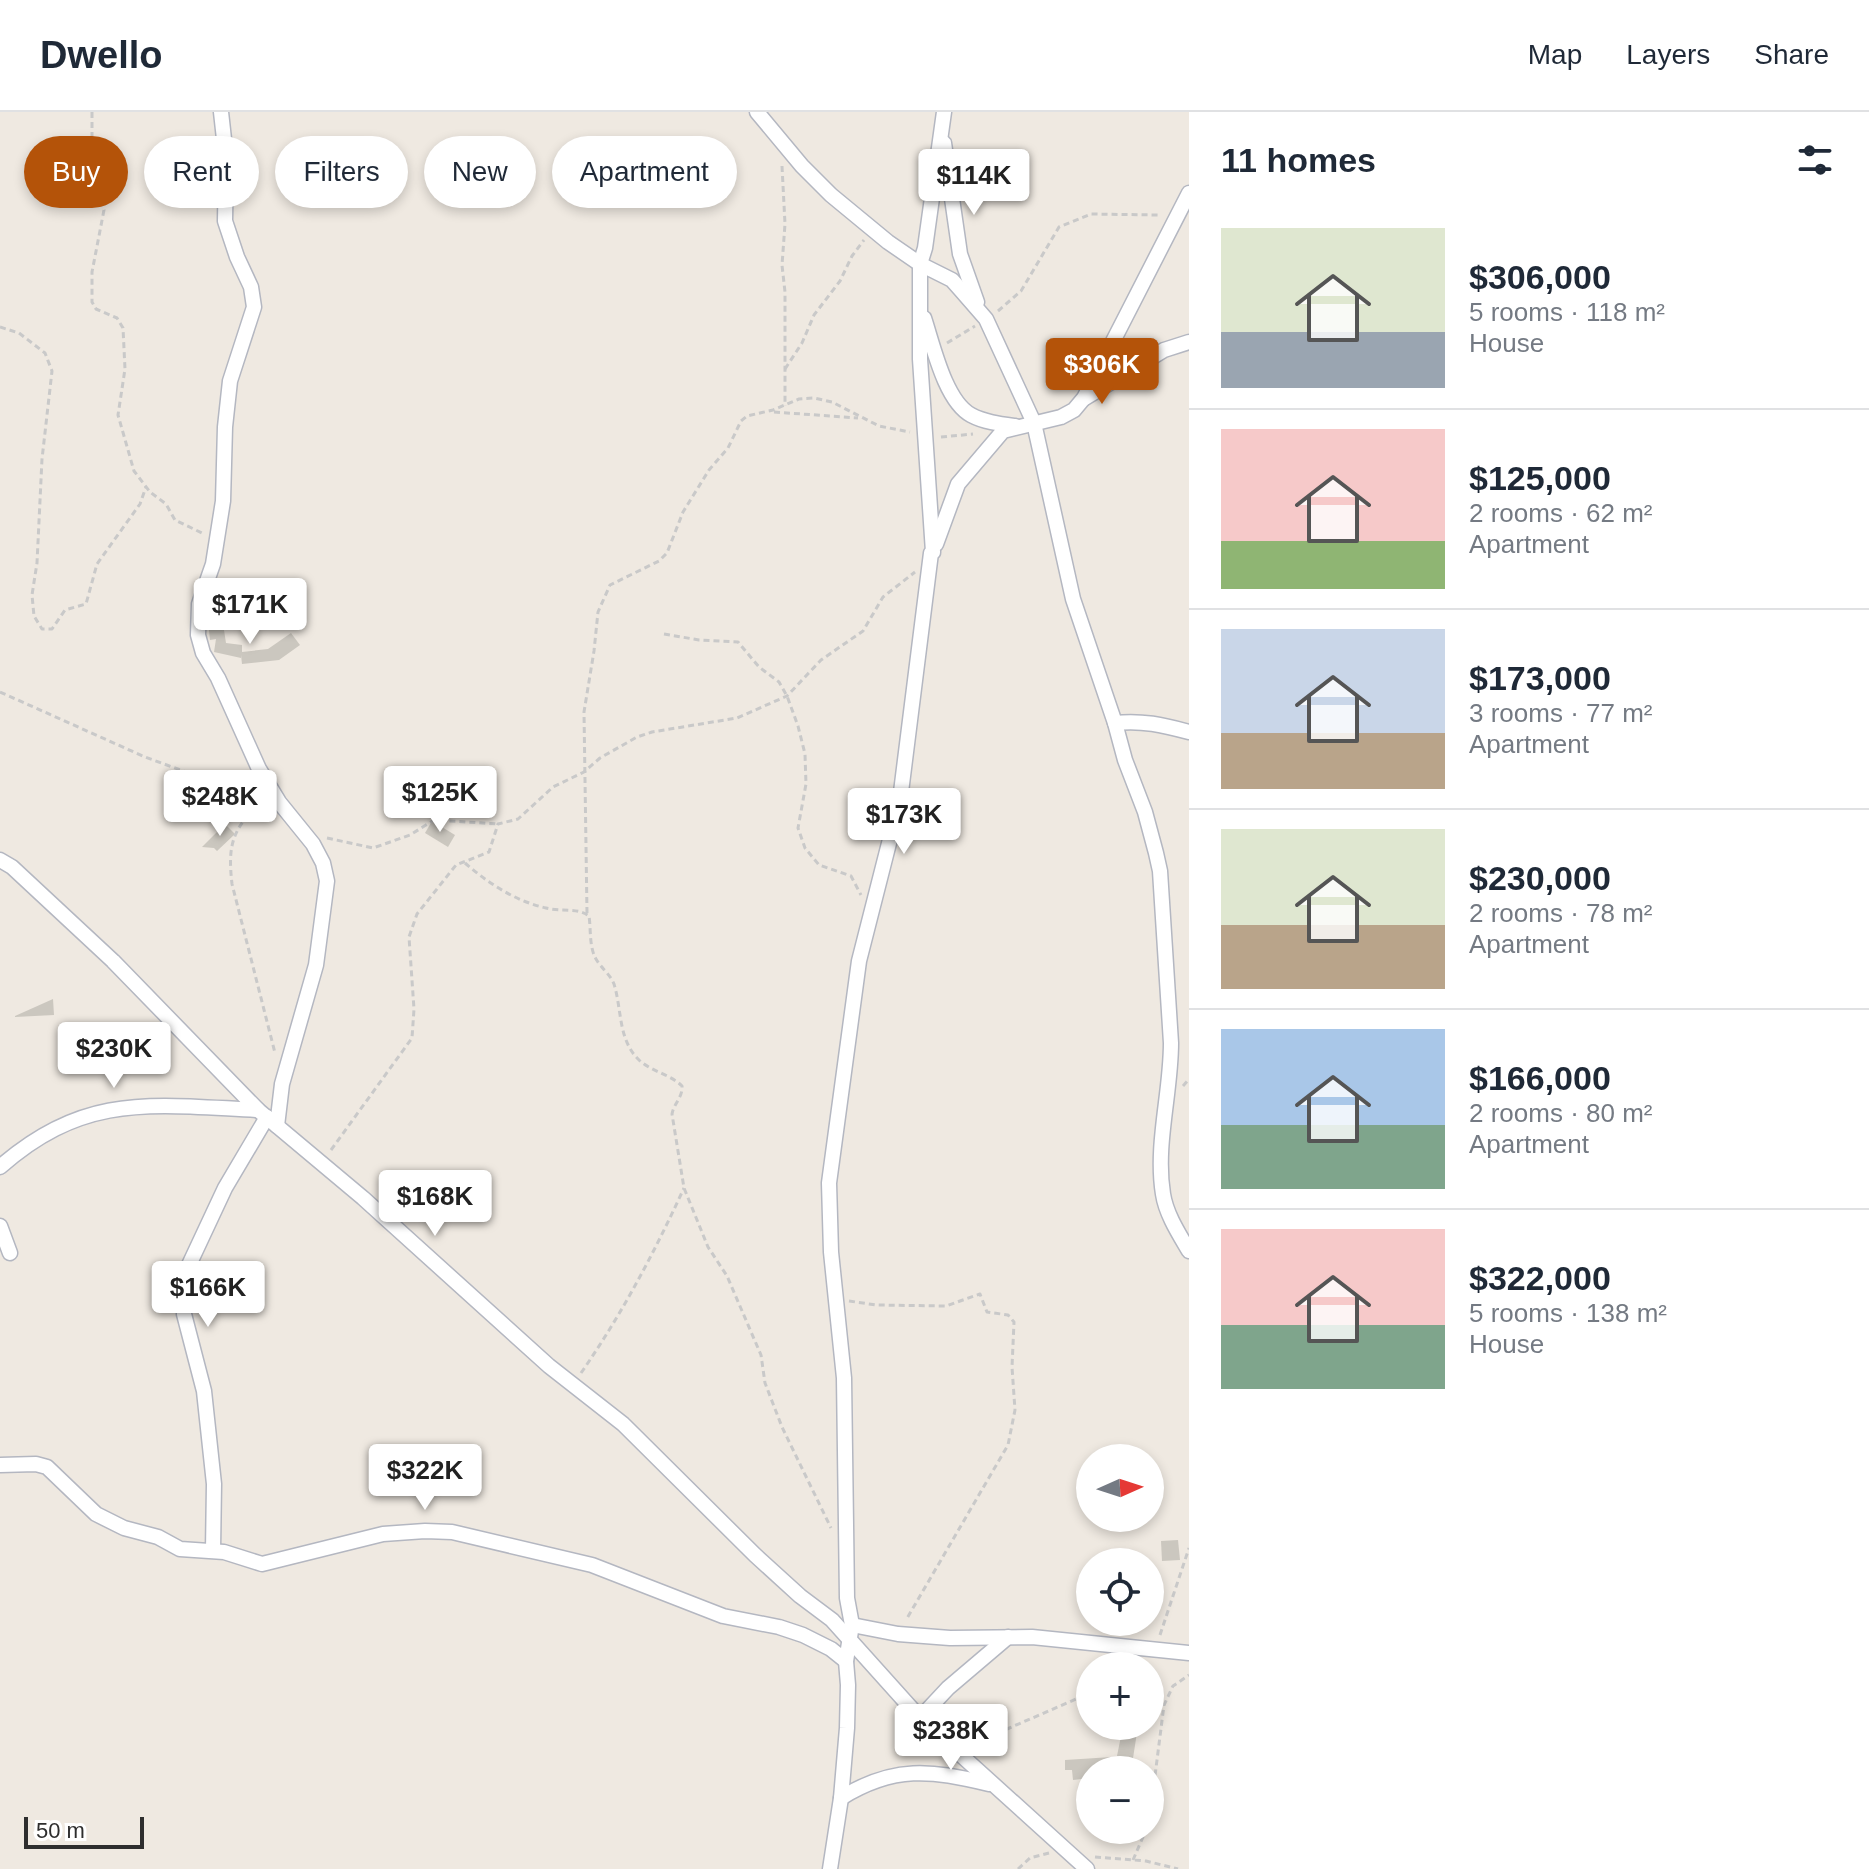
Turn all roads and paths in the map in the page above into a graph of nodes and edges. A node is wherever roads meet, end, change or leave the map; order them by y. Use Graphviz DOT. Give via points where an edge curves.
graph roads {
  1 [pos="92,112"];
  2 [pos="221,112"];
  3 [pos="757,112"];
  4 [pos="943,119"];
  5 [pos="779,156"];
  6 [pos="1189,193"];
  7 [pos="1185,209"];
  8 [pos="873,229"];
  9 [pos="920,264"];
  10 [pos="920,309"];
  11 [pos="983,317"];
  12 [pos="0,327"];
  13 [pos="1189,342"];
  14 [pos="935,350"];
  15 [pos="785,369"];
  16 [pos="1084,398"];
  17 [pos="785,406"];
  18 [pos="766,411"];
  19 [pos="862,419"];
  20 [pos="1034,423"];
  21 [pos="1009,429"];
  22 [pos="927,435"];
  23 [pos="146,487"];
  24 [pos="217,539"];
  25 [pos="931,557"];
  26 [pos="664,634"];
  27 [pos="0,692"];
  28 [pos="787,696"];
  29 [pos="1115,723"];
  30 [pos="1189,732"];
  31 [pos="584,772"];
  32 [pos="255,807"];
  33 [pos="280,820"];
  34 [pos="498,824"];
  35 [pos="306,834"];
  36 [pos="0,851"];
  37 [pos="464,862"];
  38 [pos="6,863"];
  39 [pos="871,907"];
  40 [pos="587,913"];
  41 [pos="275,1057"];
  42 [pos="268,1117"];
  43 [pos="322,1164"];
  44 [pos="0,1167"];
  45 [pos="684,1188"];
  46 [pos="0,1226"];
  47 [pos="1189,1251"];
  48 [pos="10,1253"];
  49 [pos="836,1299"];
  50 [pos="573,1384"];
  51 [pos="0,1465"];
  52 [pos="1189,1548"];
  53 [pos="213,1550"];
  54 [pos="847,1551"];
  55 [pos="852,1632"];
  56 [pos="898,1634"];
  57 [pos="1008,1637"];
  58 [pos="1152,1648"];
  59 [pos="1189,1653"];
  60 [pos="846,1661"];
  61 [pos="1189,1675"];
  62 [pos="1076,1699"];
  63 [pos="920,1718"];
  64 [pos="953,1748"];
  65 [pos="1158,1756"];
  66 [pos="994,1786"];
  67 [pos="841,1798"];
  68 [pos="1140,1844"];
  69 [pos="1069,1853"];
  70 [pos="1133,1860"];
  71 [pos="830,1869"];
  72 [pos="1018,1869"];
  73 [pos="1087,1869"];
  74 [pos="1178,1869"];
  1 -- 23 [label="path" via="92,172 104,210 92,302 123,328 125,369 118,415 130,462"];
  2 -- 24 [label="street" via="225,221 254,307 230,381"];
  3 -- 8 [label="street" via="802,166"];
  4 -- 9 [label="street"];
  4 -- 11 [label="street" via="960,254"];
  5 -- 15 [label="path" via="785,224"];
  6 -- 7 [label="street"];
  7 -- 11 [label="path" via="1147,217 1091,214 1072,220 1050,238 1021,291"];
  7 -- 16 [label="street"];
  8 -- 9 [label="street"];
  8 -- 15 [label="path" via="814,315"];
  9 -- 10 [label="street"];
  9 -- 11 [label="street" via="952,280"];
  10 -- 14 [label="street"];
  10 -- 22 [label="street"];
  11 -- 14 [label="path"];
  11 -- 20 [label="street"];
  12 -- 23 [label="path" via="19,333 45,353 52,371 32,595 34,616 42,629 54,628 65,610 88,601 97,564"];
  13 -- 16 [label="street" via="1164,350"];
  14 -- 21 [label="street" via="957,404"];
  15 -- 17 [label="path"];
  16 -- 20 [label="street" via="1061,417"];
  17 -- 18 [label="path"];
  17 -- 19 [label="path" via="814,398"];
  18 -- 19 [label="path"];
  18 -- 31 [label="path" via="741,421 683,512 663,558 615,580 603,597 584,712"];
  19 -- 22 [label="path"];
  20 -- 21 [label="street"];
  20 -- 29 [label="street" via="1064,566"];
  21 -- 22 [label="path"];
  21 -- 25 [label="street" via="958,484"];
  22 -- 25 [label="street"];
  23 -- 24 [label="path" via="178,523"];
  24 -- 35 [label="street" via="199,604 200,645 259,769"];
  25 -- 28 [label="path" via="883,597 863,631 821,660"];
  25 -- 39 [label="street" via="900,800"];
  26 -- 28 [label="path" via="738,642"];
  27 -- 32 [label="path" via="216,783"];
  28 -- 31 [label="path" via="737,718 637,737"];
  28 -- 39 [label="path" via="805,754 798,828 805,848 819,865 851,876"];
  29 -- 30 [label="street" via="1157,723"];
  29 -- 47 [label="street" via="1160,871 1171,1043 1163,1196"];
  31 -- 34 [label="path" via="553,787 518,819"];
  31 -- 40 [label="path"];
  32 -- 33 [label="path"];
  32 -- 41 [label="path" via="239,824 229,858"];
  34 -- 35 [label="path" via="434,820 373,848"];
  34 -- 37 [label="path" via="489,852"];
  35 -- 42 [label="street" via="323,863 327,898 309,994"];
  36 -- 38 [label="street"];
  37 -- 40 [label="path" via="487,882 533,904"];
  37 -- 43 [label="path" via="417,914 409,937 412,1038"];
  38 -- 42 [label="street" via="113,961"];
  39 -- 49 [label="street" via="829,1183"];
  40 -- 45 [label="path" via="593,951 613,981 631,1049 639,1060 682,1086 672,1114"];
  42 -- 43 [label="street"];
  42 -- 44 [label="street" via="151,1105 83,1116 41,1135"];
  42 -- 53 [label="street" via="225,1188 184,1284 184,1314 204,1391 214,1484"];
  43 -- 50 [label="street"];
  45 -- 50 [label="path" via="611,1330"];
  45 -- 54 [label="path" via="761,1355 782,1427"];
  46 -- 48 [label="street"];
  49 -- 54 [label="street" via="844,1378"];
  49 -- 56 [label="path" via="946,1306 980,1294 987,1312 1008,1315 1014,1322 1013,1433"];
  50 -- 55 [label="street" via="623,1424 755,1555"];
  51 -- 53 [label="street" via="42,1465 112,1522 180,1549"];
  52 -- 58 [label="path" via="1165,1626"];
  53 -- 60 [label="street" via="262,1564 383,1534 452,1532 592,1565 723,1616 803,1635"];
  54 -- 55 [label="street"];
  55 -- 56 [label="street"];
  55 -- 60 [label="street"];
  55 -- 63 [label="street"];
  56 -- 57 [label="street"];
  57 -- 58 [label="street"];
  57 -- 63 [label="street"];
  58 -- 59 [label="street"];
  60 -- 67 [label="street"];
  61 -- 65 [label="path" via="1173,1686 1164,1705"];
  62 -- 64 [label="path"];
  63 -- 64 [label="street"];
  64 -- 66 [label="street"];
  66 -- 67 [label="street" via="925,1772 866,1782"];
  66 -- 69 [label="street"];
  67 -- 71 [label="street"];
  68 -- 70 [label="path"];
  69 -- 70 [label="path"];
  69 -- 72 [label="path" via="1030,1858"];
  69 -- 73 [label="street"];
  70 -- 74 [label="path"];
}
